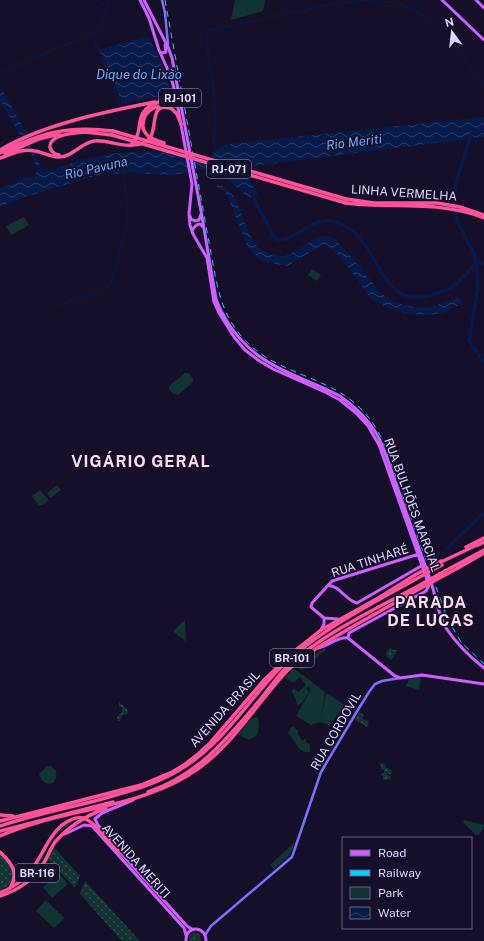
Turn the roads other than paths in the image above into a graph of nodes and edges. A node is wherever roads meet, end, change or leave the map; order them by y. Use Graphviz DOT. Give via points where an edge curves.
graph roads {
  1 [pos="140,0"];
  2 [pos="144,0"];
  3 [pos="162,0"];
  4 [pos="442,0"];
  5 [pos="476,0"];
  6 [pos="484,8"];
  7 [pos="160,30"];
  8 [pos="484,40"];
  9 [pos="168,47"];
  10 [pos="159,50"];
  11 [pos="164,62"];
  12 [pos="174,66"];
  13 [pos="175,92"];
  14 [pos="163,100"];
  15 [pos="172,110"];
  16 [pos="181,124"];
  17 [pos="86,132"];
  18 [pos="112,133"];
  19 [pos="27,141"];
  20 [pos="115,144"];
  21 [pos="122,145"];
  22 [pos="172,148"];
  23 [pos="188,151"];
  24 [pos="0,152"];
  25 [pos="0,158"];
  26 [pos="192,173"];
  27 [pos="346,201"];
  28 [pos="460,209"];
  29 [pos="201,211"];
  30 [pos="189,214"];
  31 [pos="484,214"];
  32 [pos="484,218"];
  33 [pos="204,229"];
  34 [pos="192,231"];
  35 [pos="210,270"];
  36 [pos="484,538"];
  37 [pos="484,542"];
  38 [pos="484,550"];
  39 [pos="484,553"];
  40 [pos="420,554"];
  41 [pos="441,563"];
  42 [pos="423,565"];
  43 [pos="416,577"];
  44 [pos="332,581"];
  45 [pos="327,586"];
  46 [pos="332,586"];
  47 [pos="421,586"];
  48 [pos="426,591"];
  49 [pos="434,597"];
  50 [pos="324,618"];
  51 [pos="338,619"];
  52 [pos="354,621"];
  53 [pos="333,622"];
  54 [pos="320,630"];
  55 [pos="348,638"];
  56 [pos="325,642"];
  57 [pos="306,646"];
  58 [pos="316,648"];
  59 [pos="484,668"];
  60 [pos="392,673"];
  61 [pos="400,678"];
  62 [pos="390,680"];
  63 [pos="484,684"];
  64 [pos="216,741"];
  65 [pos="195,756"];
  66 [pos="201,764"];
  67 [pos="188,776"];
  68 [pos="115,795"];
  69 [pos="137,798"];
  70 [pos="128,800"];
  71 [pos="78,801"];
  72 [pos="0,816"];
  73 [pos="23,816"];
  74 [pos="0,820"];
  75 [pos="95,824"];
  76 [pos="0,826"];
  77 [pos="0,831"];
  78 [pos="0,836"];
  79 [pos="61,836"];
  80 [pos="0,852"];
  81 [pos="121,853"];
  82 [pos="10,889"];
  83 [pos="0,893"];
  84 [pos="0,896"];
  85 [pos="192,929"];
  86 [pos="208,929"];
  87 [pos="200,930"];
  88 [pos="205,934"];
  89 [pos="186,935"];
  90 [pos="186,941"];
  91 [pos="206,941"];
  1 -- 10 [label="main road, RJ-101" via="149,18"];
  2 -- 7 [label="main road, RJ-101"];
  3 -- 9 [label="main road"];
  4 -- 8 [label="main road"];
  5 -- 6 [label="main road"];
  7 -- 9 [label="main road, RJ-101"];
  7 -- 10 [label="main road" via="167,50 163,53"];
  9 -- 12 [label="main road, RJ-101"];
  10 -- 11 [label="main road, RJ-101"];
  11 -- 12 [label="main road" via="169,58"];
  11 -- 13 [label="main road, RJ-101"];
  12 -- 23 [label="main road, RJ-101"];
  13 -- 14 [label="highway" via="173,97"];
  13 -- 16 [label="main road, RJ-101"];
  14 -- 19 [label="highway" via="69,123"];
  14 -- 21 [label="highway" via="144,111 135,141"];
  15 -- 16 [label="highway" via="177,114"];
  15 -- 21 [label="highway" via="164,108 156,112 153,132 146,142"];
  15 -- 22 [label="highway, bridge" via="163,106 151,110 144,118 143,128 148,136"];
  16 -- 23 [label="main road, RJ-101"];
  17 -- 18 [label="highway, LINHA VERMELHA / RJ-071"];
  17 -- 19 [label="highway, LINHA VERMELHA / RJ-071" via="58,134"];
  17 -- 20 [label="highway" via="55,138 50,144 52,151 64,155 96,139"];
  18 -- 19 [label="highway, LINHA VERMELHA / RJ-071" via="92,128 75,129 49,133"];
  18 -- 22 [label="highway, LINHA VERMELHA / RJ-071, bridge"];
  18 -- 27 [label="highway, LINHA VERMELHA / RJ-071, bridge"];
  19 -- 24 [label="highway"];
  19 -- 25 [label="highway, LINHA VERMELHA / RJ-071"];
  20 -- 21 [label="highway"];
  20 -- 25 [label="highway" via="92,141 59,158 28,150"];
  22 -- 27 [label="highway, LINHA VERMELHA / RJ-071, bridge"];
  23 -- 26 [label="main road, bridge"];
  26 -- 29 [label="main road, RUA BULHÕES MARCIAL"];
  26 -- 30 [label="main road, RUA BULHÕES MARCIAL" via="193,188"];
  27 -- 28 [label="highway, LINHA VERMELHA / RJ-071" via="377,206 448,206"];
  28 -- 31 [label="highway, LINHA VERMELHA / RJ-071"];
  28 -- 32 [label="highway, LINHA VERMELHA / RJ-071"];
  29 -- 30 [label="main road" via="197,221 191,219"];
  29 -- 33 [label="main road, RUA BULHÕES MARCIAL"];
  30 -- 34 [label="main road, RUA BULHÕES MARCIAL"];
  33 -- 34 [label="main road" via="199,224"];
  33 -- 35 [label="main road, RUA BULHÕES MARCIAL"];
  34 -- 35 [label="main road, RUA BULHÕES MARCIAL" via="206,256"];
  35 -- 40 [label="main road, RUA BULHÕES MARCIAL" via="218,305 247,346 275,367 340,396 368,422 382,445"];
  36 -- 41 [label="highway, AVENIDA BRASIL"];
  37 -- 41 [label="highway, AVENIDA BRASIL / BR-101"];
  38 -- 47 [label="highway, AVENIDA BRASIL / BR-101, bridge"];
  39 -- 47 [label="highway, AVENIDA BRASIL, bridge"];
  40 -- 42 [label="main road, RUA BULHÕES MARCIAL"];
  40 -- 44 [label="main road, RUA TINHARÉ"];
  41 -- 43 [label="highway, AVENIDA BRASIL / BR-101, bridge"];
  41 -- 43 [label="highway, AVENIDA BRASIL, bridge" via="434,564"];
  42 -- 46 [label="main road" via="357,603"];
  42 -- 48 [label="main road, RUA BULHÕES MARCIAL" via="429,585"];
  42 -- 49 [label="main road, RUA BULHÕES MARCIAL"];
  43 -- 51 [label="highway, AVENIDA BRASIL"];
  43 -- 57 [label="highway, AVENIDA BRASIL / BR-101"];
  44 -- 45 [label="main road, RUA TINHARÉ"];
  44 -- 46 [label="main road"];
  45 -- 46 [label="main road"];
  45 -- 50 [label="main road, RUA TINHARÉ" via="311,606"];
  47 -- 52 [label="highway, AVENIDA BRASIL / BR-101"];
  47 -- 56 [label="highway, AVENIDA BRASIL"];
  48 -- 49 [label="main road"];
  48 -- 55 [label="main road" via="349,633"];
  49 -- 59 [label="main road, RUA BULHÕES MARCIAL" via="449,632"];
  50 -- 51 [label="main road"];
  50 -- 54 [label="main road"];
  51 -- 53 [label="highway, AVENIDA BRASIL"];
  52 -- 56 [label="highway"];
  52 -- 66 [label="highway, AVENIDA BRASIL / BR-101" via="316,644 286,669 226,740"];
  53 -- 54 [label="highway, AVENIDA BRASIL"];
  53 -- 57 [label="highway"];
  54 -- 65 [label="highway, AVENIDA BRASIL" via="265,679 210,743"];
  55 -- 58 [label="main road"];
  55 -- 60 [label="main road"];
  56 -- 58 [label="highway, AVENIDA BRASIL"];
  57 -- 64 [label="highway, AVENIDA BRASIL / BR-101" via="283,666"];
  58 -- 67 [label="highway, AVENIDA BRASIL" via="288,670 218,753"];
  60 -- 61 [label="main road"];
  60 -- 62 [label="main road" via="393,677"];
  61 -- 62 [label="main road, RUA CORDOVIL"];
  61 -- 63 [label="main road, RUA CORDOVIL" via="422,674"];
  62 -- 86 [label="main road, RUA CORDOVIL" via="377,683 371,689 323,767 292,856"];
  64 -- 65 [label="highway"];
  64 -- 68 [label="highway, AVENIDA BRASIL / BR-101" via="196,759 171,775"];
  65 -- 71 [label="highway, AVENIDA BRASIL" via="179,768 154,780 133,788"];
  66 -- 67 [label="highway, BR-101"];
  66 -- 77 [label="highway, AVENIDA BRASIL / BR-101" via="177,779 145,793"];
  67 -- 69 [label="highway, AVENIDA BRASIL / BR-101"];
  68 -- 71 [label="highway, BR-101"];
  68 -- 76 [label="highway, AVENIDA BRASIL / BR-101"];
  69 -- 70 [label="highway, AVENIDA BRASIL / BR-101"];
  69 -- 75 [label="main road, AVENIDA BRASIL" via="102,813 96,818"];
  70 -- 78 [label="highway, AVENIDA BRASIL / BR-101" via="24,827"];
  70 -- 79 [label="highway, BR-116" via="97,812"];
  71 -- 73 [label="highway, AVENIDA BRASIL / BR-101"];
  72 -- 73 [label="highway"];
  73 -- 74 [label="highway, AVENIDA BRASIL / BR-101"];
  75 -- 81 [label="highway"];
  75 -- 82 [label="highway, bridge" via="77,817 62,825 51,837 28,874"];
  79 -- 84 [label="highway, BR-116" via="32,879 14,891"];
  79 -- 89 [label="main road, AVENIDA MERITI" via="82,825 92,826 184,928"];
  80 -- 82 [label="highway" via="14,868 15,876"];
  81 -- 85 [label="main road, AVENIDA MERITI"];
  82 -- 83 [label="highway"];
  85 -- 87 [label="main road"];
  85 -- 89 [label="main road"];
  86 -- 87 [label="main road"];
  86 -- 88 [label="main road, RUA CORDOVIL"];
  87 -- 88 [label="main road"];
  88 -- 91 [label="main road"];
  89 -- 90 [label="main road"];
}
